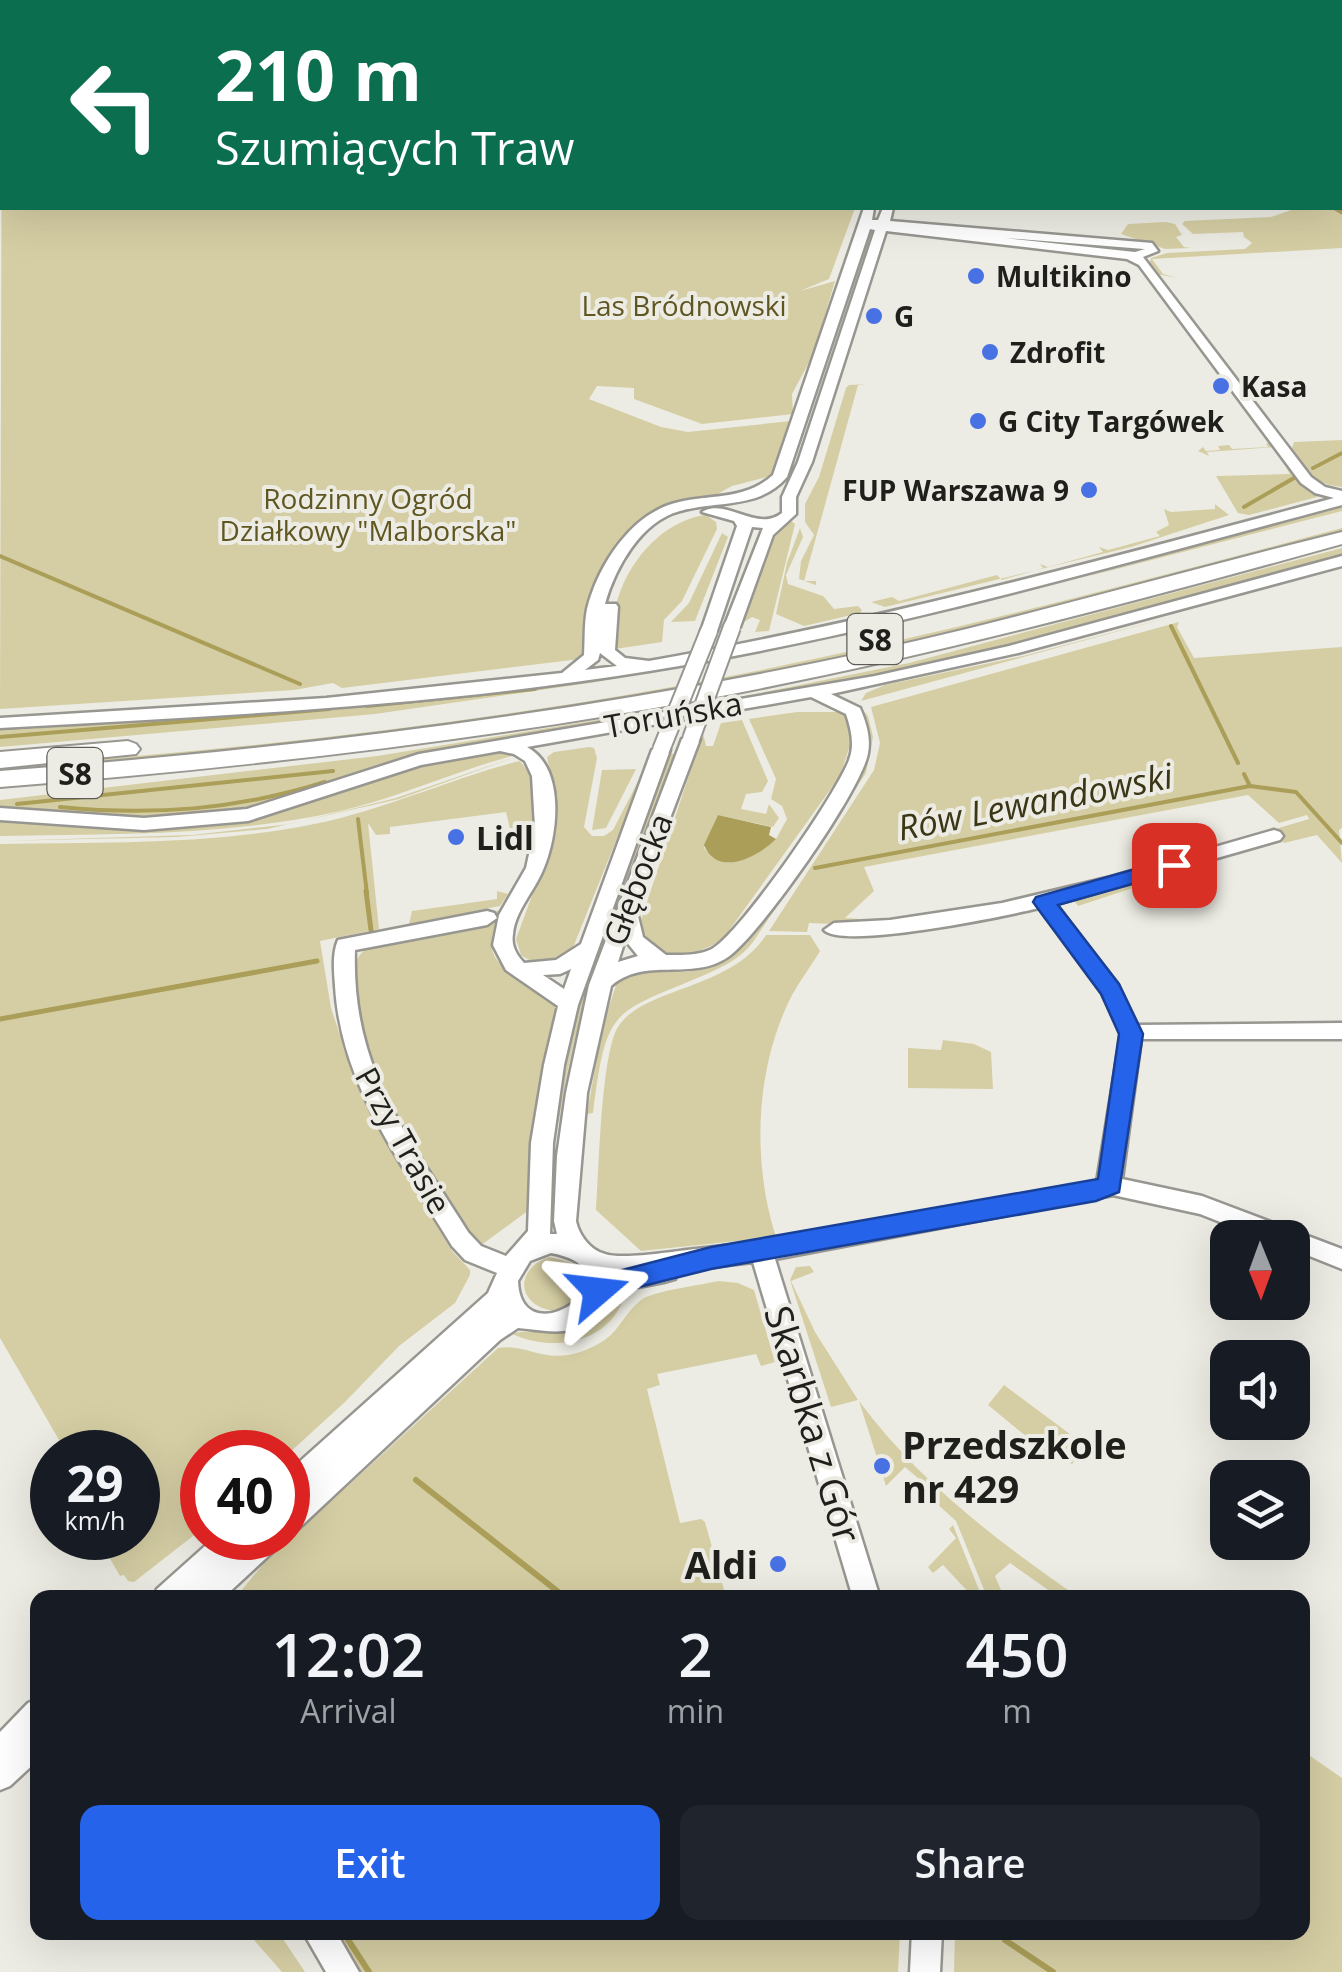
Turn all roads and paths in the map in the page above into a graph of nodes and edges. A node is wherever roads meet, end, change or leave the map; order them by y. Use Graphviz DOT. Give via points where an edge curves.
graph roads {
  1 [pos="868,210"];
  2 [pos="887,210"];
  3 [pos="864,225"];
  4 [pos="881,226"];
  5 [pos="1086,245"];
  6 [pos="1140,258"];
  7 [pos="1342,498"];
  8 [pos="788,506"];
  9 [pos="739,508"];
  10 [pos="1342,521"];
  11 [pos="778,523"];
  12 [pos="1342,538"];
  13 [pos="1342,561"];
  14 [pos="646,666"];
  15 [pos="558,678"];
  16 [pos="875,681"];
  17 [pos="804,694"];
  18 [pos="852,708"];
  19 [pos="0,723"];
  20 [pos="572,732"];
  21 [pos="480,748"];
  22 [pos="0,760"];
  23 [pos="538,764"];
  24 [pos="150,766"];
  25 [pos="0,779"];
  26 [pos="0,792"];
  27 [pos="0,814"];
  28 [pos="1274,836"];
  29 [pos="1044,902"];
  30 [pos="627,909"];
  31 [pos="487,918"];
  32 [pos="834,930"];
  33 [pos="592,939"];
  34 [pos="661,960"];
  35 [pos="514,966"];
  36 [pos="598,987"];
  37 [pos="568,1006"];
  38 [pos="1342,1031"];
  39 [pos="1131,1034"];
  40 [pos="1110,1185"];
  41 [pos="1242,1220"];
  42 [pos="1310,1246"];
  43 [pos="530,1249"];
  44 [pos="761,1251"];
  45 [pos="586,1254"];
  46 [pos="711,1258"];
  47 [pos="1342,1258"];
  48 [pos="507,1278"];
  49 [pos="598,1291"];
  50 [pos="528,1318"];
  51 [pos="310,1468"];
  52 [pos="310,1501"];
  53 [pos="208,1560"];
  54 [pos="245,1560"];
  55 [pos="175,1590"];
  56 [pos="213,1590"];
  57 [pos="865,1590"];
  58 [pos="30,1720"];
  59 [pos="30,1748"];
  60 [pos="0,1752"];
  61 [pos="0,1776"];
  62 [pos="323,1940"];
  63 [pos="927,1940"];
  64 [pos="344,1972"];
  65 [pos="925,1972"];
  1 -- 3 [label="street"];
  2 -- 4 [label="street, Głębocka"];
  3 -- 4 [label="street"];
  3 -- 9 [label="street" via="785,466 773,484"];
  4 -- 5 [label="street"];
  4 -- 8 [label="street, Głębocka"];
  5 -- 6 [label="street"];
  5 -- 6 [label="street" via="1142,243 1152,249"];
  6 -- 7 [label="street" via="1312,485"];
  7 -- 14 [label="street, Toruńska" via="882,622"];
  8 -- 9 [label="street" via="773,496"];
  8 -- 11 [label="street, Głębocka" via="788,516"];
  9 -- 11 [label="street" via="760,525"];
  9 -- 14 [label="street" via="676,516 653,533 623,573 608,617 607,650 626,664"];
  9 -- 15 [label="street" via="671,508 639,532 601,592 592,657"];
  9 -- 33 [label="street, Głębocka, bridge" via="744,536"];
  10 -- 22 [label="highway, Toruńska / S8" via="902,633 610,690 273,736"];
  11 -- 30 [label="street, Głębocka, bridge" via="764,536"];
  12 -- 24 [label="highway, Toruńska / S8" via="1014,625 791,674 459,731"];
  13 -- 16 [label="street, Toruńska"];
  14 -- 15 [label="street, Toruńska"];
  15 -- 19 [label="street, Toruńska"];
  16 -- 17 [label="street, Toruńska"];
  16 -- 18 [label="street" via="858,692"];
  17 -- 18 [label="street"];
  17 -- 20 [label="street, Toruńska"];
  18 -- 34 [label="street" via="861,740 856,766 742,933 706,959"];
  20 -- 21 [label="street, Toruńska"];
  20 -- 23 [label="street" via="546,744"];
  21 -- 23 [label="street" via="518,749"];
  21 -- 27 [label="street, Toruńska" via="222,819 144,824"];
  23 -- 35 [label="street" via="545,799 541,851 502,938"];
  24 -- 25 [label="highway, Toruńska / S8"];
  24 -- 26 [label="highway"];
  28 -- 29 [label="street"];
  29 -- 32 [label="street" via="919,924"];
  29 -- 39 [label="street" via="1111,990"];
  30 -- 34 [label="street" via="633,940"];
  30 -- 36 [label="street, Głębocka"];
  31 -- 48 [label="street, Przy Trasie" via="344,945 344,968 360,1064 382,1108 460,1239"];
  33 -- 35 [label="street" via="560,967"];
  33 -- 37 [label="street, Głębocka"];
  34 -- 36 [label="street" via="628,964"];
  35 -- 37 [label="street" via="556,990"];
  36 -- 45 [label="street, Głębocka" via="578,1065 566,1192 566,1230"];
  37 -- 43 [label="street, Głębocka" via="542,1143 538,1233"];
  38 -- 39 [label="street"];
  39 -- 40 [label="street"];
  40 -- 41 [label="street"];
  40 -- 44 [label="street"];
  42 -- 47 [label="street"];
  43 -- 45 [label="street" via="551,1243"];
  43 -- 48 [label="street"];
  44 -- 46 [label="street"];
  44 -- 57 [label="street, Skarbka z Gór"];
  45 -- 46 [label="street" via="612,1265"];
  45 -- 49 [label="street" via="598,1271"];
  46 -- 49 [label="street"];
  48 -- 50 [label="street" via="512,1306"];
  48 -- 51 [label="street" via="483,1312"];
  49 -- 50 [label="street" via="574,1318"];
  50 -- 52 [label="street" via="514,1318 492,1333"];
  53 -- 55 [label="street"];
  54 -- 56 [label="street"];
  58 -- 60 [label="street"];
  59 -- 61 [label="street"];
  62 -- 64 [label="street"];
  63 -- 65 [label="street"];
}
